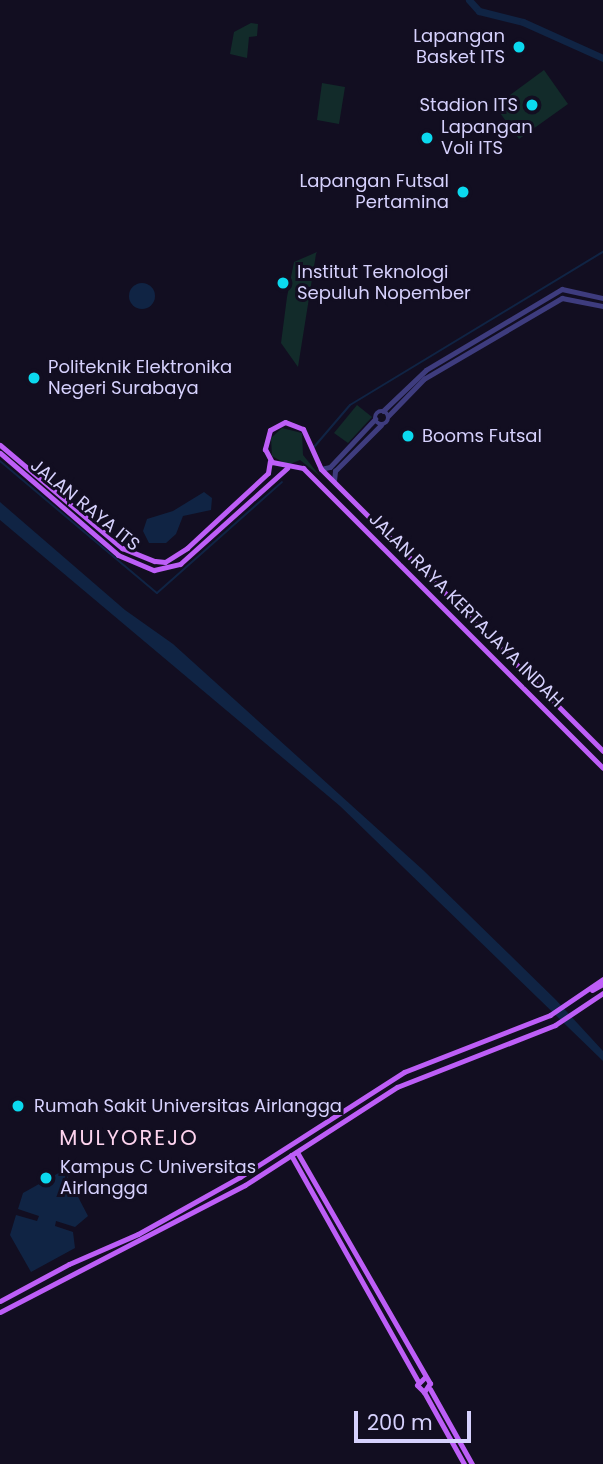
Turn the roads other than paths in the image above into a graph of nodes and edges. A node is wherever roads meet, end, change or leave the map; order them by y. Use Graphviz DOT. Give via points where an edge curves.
graph roads {
  1 [pos="603,298"];
  2 [pos="603,306"];
  3 [pos="526,309"];
  4 [pos="530,316"];
  5 [pos="468,345"];
  6 [pos="472,352"];
  7 [pos="386,414"];
  8 [pos="375,419"];
  9 [pos="381,425"];
  10 [pos="0,445"];
  11 [pos="0,453"];
  12 [pos="269,458"];
  13 [pos="287,468"];
  14 [pos="322,470"];
  15 [pos="317,480"];
  16 [pos="333,481"];
  17 [pos="324,487"];
  18 [pos="54,489"];
  19 [pos="49,495"];
  20 [pos="57,497"];
  21 [pos="214,523"];
  22 [pos="208,529"];
  23 [pos="219,529"];
  24 [pos="213,535"];
  25 [pos="467,615"];
  26 [pos="459,623"];
  27 [pos="603,753"];
  28 [pos="597,762"];
  29 [pos="603,768"];
  30 [pos="603,981"];
  31 [pos="603,993"];
  32 [pos="338,1113"];
  33 [pos="346,1119"];
  34 [pos="294,1153"];
  35 [pos="240,1177"];
  36 [pos="245,1185"];
  37 [pos="0,1301"];
  38 [pos="0,1312"];
  39 [pos="421,1380"];
  40 [pos="427,1390"];
  41 [pos="464,1464"];
  42 [pos="472,1464"];
  1 -- 3 [label="street" via="564,288"];
  2 -- 4 [label="street" via="567,297"];
  3 -- 4 [label="street"];
  3 -- 5 [label="street"];
  4 -- 6 [label="street"];
  5 -- 6 [label="street"];
  5 -- 7 [label="street" via="412,380"];
  6 -- 7 [label="street" via="424,379"];
  7 -- 8 [label="street"];
  7 -- 9 [label="street"];
  8 -- 9 [label="street"];
  8 -- 14 [label="street"];
  9 -- 16 [label="street" via="335,471"];
  10 -- 18 [label="main road, JALAN RAYA ITS"];
  11 -- 19 [label="main road, JALAN RAYA ITS"];
  12 -- 13 [label="main road"];
  12 -- 14 [label="main road, JALAN RAYA KERTAJAYA INDAH" via="266,437 274,426 289,422 306,432"];
  12 -- 21 [label="main road, JALAN RAYA ITS" via="270,470"];
  13 -- 15 [label="main road, JALAN RAYA KERTAJAYA INDAH" via="299,466"];
  13 -- 23 [label="main road, JALAN RAYA ITS"];
  14 -- 15 [label="main road"];
  14 -- 16 [label="main road, JALAN RAYA KERTAJAYA INDAH"];
  15 -- 17 [label="main road, JALAN RAYA KERTAJAYA INDAH"];
  16 -- 17 [label="main road"];
  16 -- 25 [label="main road, JALAN RAYA KERTAJAYA INDAH"];
  17 -- 26 [label="main road, JALAN RAYA KERTAJAYA INDAH"];
  18 -- 19 [label="main road"];
  18 -- 20 [label="main road, JALAN RAYA ITS"];
  19 -- 20 [label="main road, JALAN RAYA ITS"];
  20 -- 22 [label="main road, JALAN RAYA ITS" via="122,548 145,559 175,558"];
  20 -- 24 [label="main road, JALAN RAYA ITS" via="118,555 143,568 167,569 180,564"];
  21 -- 22 [label="main road, JALAN RAYA ITS"];
  21 -- 23 [label="main road"];
  22 -- 24 [label="main road"];
  23 -- 24 [label="main road, JALAN RAYA ITS"];
  25 -- 26 [label="main road"];
  25 -- 27 [label="main road, JALAN RAYA KERTAJAYA INDAH"];
  26 -- 28 [label="main road, JALAN RAYA KERTAJAYA INDAH"];
  27 -- 28 [label="main road"];
  28 -- 29 [label="main road, JALAN RAYA KERTAJAYA INDAH"];
  30 -- 32 [label="main road" via="554,1013 404,1072"];
  31 -- 33 [label="main road" via="561,1021 408,1082"];
  32 -- 33 [label="main road"];
  32 -- 35 [label="main road"];
  33 -- 34 [label="main road"];
  34 -- 36 [label="main road"];
  34 -- 39 [label="main road"];
  35 -- 36 [label="main road"];
  35 -- 37 [label="main road" via="129,1239"];
  36 -- 38 [label="main road"];
  39 -- 40 [label="main road"];
  39 -- 40 [label="main road" via="418,1390"];
  40 -- 41 [label="main road"];
  40 -- 42 [label="main road"];
}
